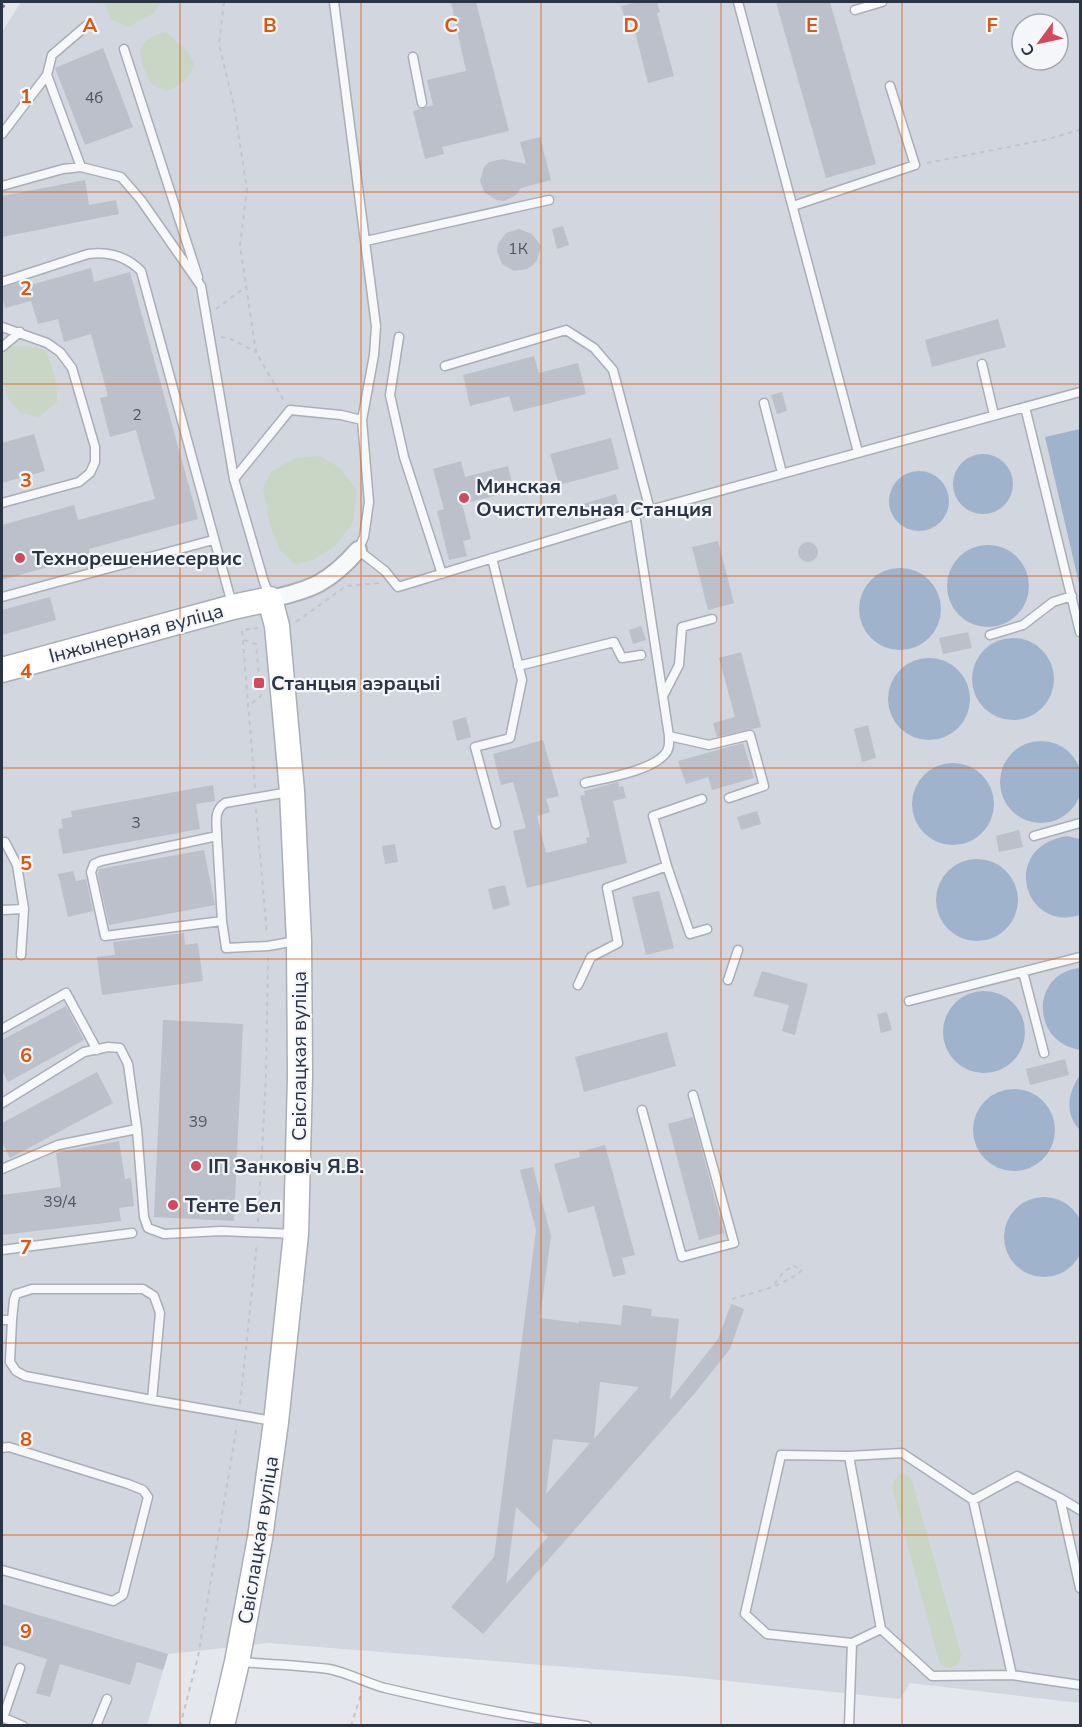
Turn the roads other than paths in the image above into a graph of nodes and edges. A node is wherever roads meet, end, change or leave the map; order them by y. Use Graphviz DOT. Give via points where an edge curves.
graph roads {
  1 [pos="334,2"];
  2 [pos="738,2"];
  3 [pos="882,2"];
  4 [pos="855,10"];
  5 [pos="86,26"];
  6 [pos="124,49"];
  7 [pos="413,57"];
  8 [pos="47,75"];
  9 [pos="890,86"];
  10 [pos="422,103"];
  11 [pos="2,134"];
  12 [pos="81,167"];
  13 [pos="2,186"];
  14 [pos="549,200"];
  15 [pos="793,206"];
  16 [pos="366,241"];
  17 [pos="2,282"];
  18 [pos="201,286"];
  19 [pos="2,327"];
  20 [pos="20,332"];
  21 [pos="399,337"];
  22 [pos="2,347"];
  23 [pos="982,364"];
  24 [pos="445,366"];
  25 [pos="1080,392"];
  26 [pos="764,403"];
  27 [pos="1025,407"];
  28 [pos="994,415"];
  29 [pos="362,420"];
  30 [pos="858,452"];
  31 [pos="782,473"];
  32 [pos="234,479"];
  33 [pos="2,503"];
  34 [pos="650,510"];
  35 [pos="635,514"];
  36 [pos="213,540"];
  37 [pos="358,550"];
  38 [pos="492,558"];
  39 [pos="442,574"];
  40 [pos="1072,596"];
  41 [pos="2,597"];
  42 [pos="270,599"];
  43 [pos="233,607"];
  44 [pos="712,619"];
  45 [pos="1080,632"];
  46 [pos="990,635"];
  47 [pos="641,655"];
  48 [pos="518,666"];
  49 [pos="2,670"];
  50 [pos="663,696"];
  51 [pos="669,736"];
  52 [pos="585,783"];
  53 [pos="292,791"];
  54 [pos="702,798"];
  55 [pos="729,798"];
  56 [pos="1080,823"];
  57 [pos="496,824"];
  58 [pos="1034,836"];
  59 [pos="217,837"];
  60 [pos="2,843"];
  61 [pos="668,866"];
  62 [pos="24,909"];
  63 [pos="2,910"];
  64 [pos="222,921"];
  65 [pos="707,929"];
  66 [pos="298,941"];
  67 [pos="738,950"];
  68 [pos="21,955"];
  69 [pos="1080,957"];
  70 [pos="1023,972"];
  71 [pos="728,980"];
  72 [pos="578,985"];
  73 [pos="909,1001"];
  74 [pos="2,1029"];
  75 [pos="97,1050"];
  76 [pos="1044,1053"];
  77 [pos="693,1095"];
  78 [pos="2,1103"];
  79 [pos="642,1110"];
  80 [pos="137,1129"];
  81 [pos="2,1169"];
  82 [pos="132,1233"];
  83 [pos="296,1234"];
  84 [pos="2,1250"];
  85 [pos="2,1320"];
  86 [pos="12,1320"];
  87 [pos="152,1400"];
  88 [pos="276,1422"];
  89 [pos="2,1448"];
  90 [pos="849,1456"];
  91 [pos="1060,1498"];
  92 [pos="973,1500"];
  93 [pos="1080,1510"];
  94 [pos="2,1570"];
  95 [pos="1080,1588"];
  96 [pos="881,1629"];
  97 [pos="852,1643"];
  98 [pos="237,1662"];
  99 [pos="20,1668"];
  100 [pos="1012,1675"];
  101 [pos="1080,1685"];
  102 [pos="107,1699"];
  103 [pos="2,1718"];
  104 [pos="23,1725"];
  105 [pos="96,1725"];
  106 [pos="222,1725"];
  107 [pos="587,1725"];
  108 [pos="849,1725"];
  1 -- 16 [label="lane"];
  2 -- 15 [label="lane"];
  3 -- 4 [label="lane"];
  5 -- 8 [label="lane" via="52,55"];
  6 -- 18 [label="lane"];
  7 -- 10 [label="lane"];
  8 -- 11 [label="lane"];
  8 -- 12 [label="lane"];
  9 -- 15 [label="lane" via="915,165"];
  12 -- 13 [label="lane"];
  12 -- 18 [label="lane" via="121,177"];
  14 -- 16 [label="lane"];
  15 -- 30 [label="lane"];
  16 -- 29 [label="lane" via="376,327"];
  17 -- 36 [label="lane" via="103,252 130,261 141,271"];
  18 -- 32 [label="lane"];
  19 -- 20 [label="lane"];
  20 -- 22 [label="lane"];
  20 -- 33 [label="lane" via="60,352 72,368 95,447 95,462 79,482"];
  21 -- 39 [label="lane" via="390,395 404,457"];
  23 -- 28 [label="lane"];
  24 -- 34 [label="lane" via="566,330 594,348 613,370"];
  25 -- 27 [label="lane"];
  26 -- 31 [label="lane"];
  27 -- 28 [label="lane"];
  27 -- 40 [label="lane"];
  28 -- 30 [label="lane"];
  29 -- 32 [label="lane" via="290,410"];
  29 -- 37 [label="lane" via="369,502"];
  30 -- 31 [label="lane"];
  31 -- 34 [label="lane"];
  32 -- 42 [label="lane"];
  34 -- 35 [label="lane"];
  35 -- 38 [label="lane"];
  35 -- 50 [label="lane"];
  36 -- 41 [label="lane"];
  36 -- 43 [label="lane"];
  37 -- 39 [label="lane" via="398,587"];
  37 -- 42 [label="street" via="334,574 307,591"];
  38 -- 39 [label="lane"];
  38 -- 48 [label="lane"];
  40 -- 45 [label="lane"];
  40 -- 46 [label="lane" via="1053,602 1023,625"];
  42 -- 43 [label="street, Інжынерная вуліца"];
  42 -- 53 [label="street, Свіслацкая вуліца" via="277,626"];
  43 -- 49 [label="street, Інжынерная вуліца"];
  44 -- 50 [label="lane" via="682,627 678,665"];
  47 -- 48 [label="lane" via="622,658 614,642"];
  48 -- 57 [label="lane" via="522,680 510,738 475,747"];
  50 -- 51 [label="lane"];
  51 -- 52 [label="lane" via="666,754 654,762"];
  51 -- 55 [label="lane" via="709,745 750,735 764,786"];
  53 -- 59 [label="lane" via="218,807"];
  53 -- 66 [label="street, Свіслацкая вуліца"];
  54 -- 61 [label="lane" via="653,816"];
  56 -- 58 [label="lane"];
  59 -- 64 [label="lane"];
  59 -- 64 [label="lane" via="101,861 94,864 91,872 105,936"];
  60 -- 62 [label="lane" via="5,842 17,865"];
  61 -- 65 [label="lane" via="690,934"];
  61 -- 72 [label="lane" via="607,888 618,943 591,957"];
  62 -- 63 [label="lane"];
  62 -- 68 [label="lane"];
  64 -- 66 [label="lane" via="226,948"];
  66 -- 83 [label="street, Свіслацкая вуліца"];
  67 -- 71 [label="lane"];
  69 -- 70 [label="lane"];
  70 -- 73 [label="lane"];
  70 -- 76 [label="lane"];
  74 -- 75 [label="lane" via="66,993"];
  75 -- 78 [label="lane" via="84,1052"];
  75 -- 80 [label="lane" via="120,1048 128,1064"];
  77 -- 79 [label="lane" via="734,1243 682,1257"];
  80 -- 81 [label="lane" via="58,1145"];
  80 -- 83 [label="lane" via="148,1228 164,1234"];
  82 -- 84 [label="lane"];
  83 -- 88 [label="street, Свіслацкая вуліца"];
  85 -- 86 [label="lane"];
  86 -- 87 [label="lane" via="10,1362 16,1371 25,1376"];
  86 -- 87 [label="lane" via="16,1294 32,1289 144,1289 154,1296 160,1313"];
  87 -- 88 [label="lane"];
  88 -- 98 [label="street, Свіслацкая вуліца"];
  89 -- 94 [label="lane" via="128,1484 143,1490 148,1497 123,1595 113,1601"];
  90 -- 92 [label="lane" via="902,1453"];
  90 -- 96 [label="lane"];
  90 -- 97 [label="lane" via="781,1455 745,1614 767,1634"];
  91 -- 92 [label="lane" via="1017,1476"];
  91 -- 93 [label="lane"];
  91 -- 95 [label="lane"];
  92 -- 100 [label="lane"];
  96 -- 97 [label="lane"];
  96 -- 100 [label="lane" via="932,1676"];
  97 -- 108 [label="lane"];
  98 -- 106 [label="street, Свіслацкая вуліца"];
  98 -- 107 [label="lane" via="329,1670 404,1692 512,1716"];
  99 -- 103 [label="lane"];
  100 -- 101 [label="lane"];
  102 -- 105 [label="lane"];
  103 -- 104 [label="lane"];
}
